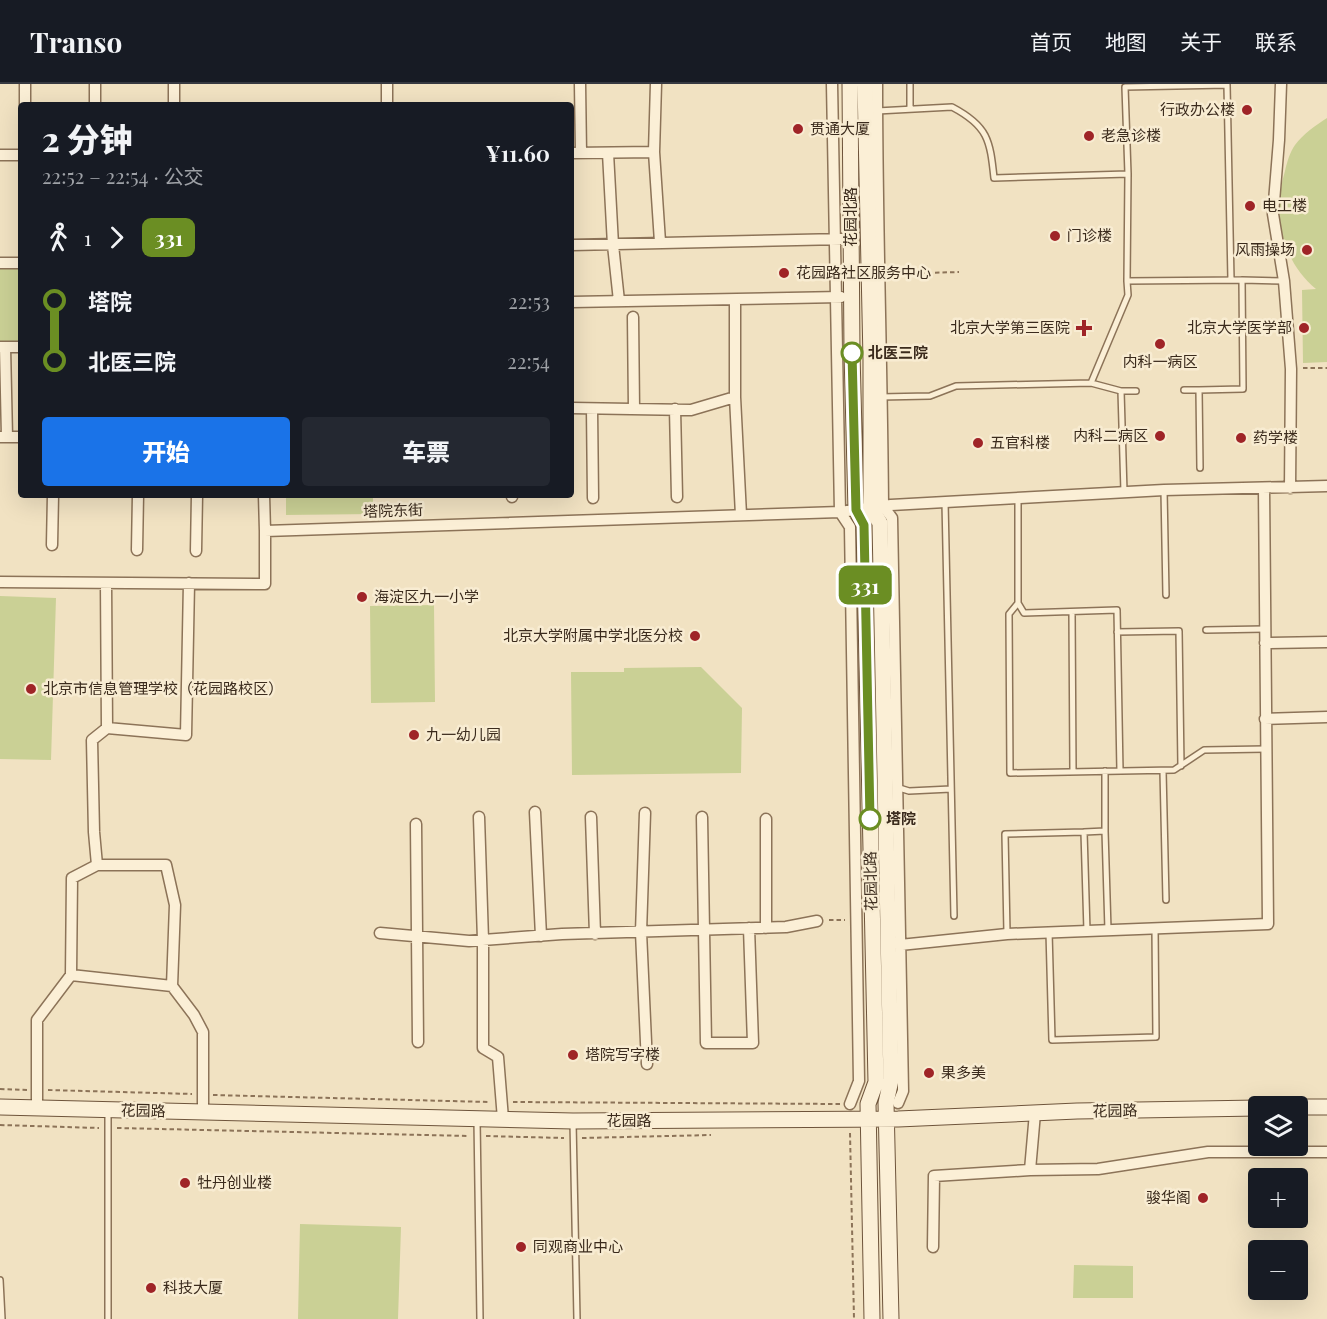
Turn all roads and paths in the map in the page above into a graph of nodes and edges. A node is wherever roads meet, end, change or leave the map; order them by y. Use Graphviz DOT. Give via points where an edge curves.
graph roads {
  1 [pos="25,84"];
  2 [pos="95,84"];
  3 [pos="174,84"];
  4 [pos="387,84"];
  5 [pos="580,84"];
  6 [pos="656,84"];
  7 [pos="832,84"];
  8 [pos="850,84"];
  9 [pos="866,84"];
  10 [pos="878,84"];
  11 [pos="910,84"];
  12 [pos="1281,84"];
  13 [pos="1217,85"];
  14 [pos="1125,86"];
  15 [pos="25,102"];
  16 [pos="95,102"];
  17 [pos="174,102"];
  18 [pos="387,102"];
  19 [pos="910,108"];
  20 [pos="872,111"];
  21 [pos="654,152"];
  22 [pos="576,153"];
  23 [pos="608,153"];
  24 [pos="0,155"];
  25 [pos="18,155"];
  26 [pos="1128,174"];
  27 [pos="851,238"];
  28 [pos="836,239"];
  29 [pos="660,242"];
  30 [pos="574,245"];
  31 [pos="613,245"];
  32 [pos="0,263"];
  33 [pos="18,263"];
  34 [pos="959,272"];
  35 [pos="879,274"];
  36 [pos="1230,280"];
  37 [pos="1242,280"];
  38 [pos="1127,281"];
  39 [pos="1284,281"];
  40 [pos="844,297"];
  41 [pos="735,300"];
  42 [pos="620,301"];
  43 [pos="574,302"];
  44 [pos="633,317"];
  45 [pos="2,347"];
  46 [pos="18,347"];
  47 [pos="1327,368"];
  48 [pos="1292,369"];
  49 [pos="1091,382"];
  50 [pos="1184,390"];
  51 [pos="1199,390"];
  52 [pos="1121,391"];
  53 [pos="1136,391"];
  54 [pos="735,397"];
  55 [pos="877,397"];
  56 [pos="574,408"];
  57 [pos="592,409"];
  58 [pos="634,409"];
  59 [pos="675,409"];
  60 [pos="4,437"];
  61 [pos="1200,468"];
  62 [pos="1327,486"];
  63 [pos="1264,488"];
  64 [pos="1290,488"];
  65 [pos="1164,490"];
  66 [pos="1124,492"];
  67 [pos="677,497"];
  68 [pos="53,498"];
  69 [pos="138,498"];
  70 [pos="197,498"];
  71 [pos="264,498"];
  72 [pos="593,498"];
  73 [pos="1018,498"];
  74 [pos="945,502"];
  75 [pos="870,508"];
  76 [pos="840,512"];
  77 [pos="741,515"];
  78 [pos="265,531"];
  79 [pos="52,545"];
  80 [pos="137,550"];
  81 [pos="196,551"];
  82 [pos="0,582"];
  83 [pos="106,583"];
  84 [pos="189,583"];
  85 [pos="1166,595"];
  86 [pos="1018,603"];
  87 [pos="1072,612"];
  88 [pos="1266,629"];
  89 [pos="1206,630"];
  90 [pos="1117,632"];
  91 [pos="1327,642"];
  92 [pos="1265,644"];
  93 [pos="1327,717"];
  94 [pos="1265,719"];
  95 [pos="107,728"];
  96 [pos="1266,749"];
  97 [pos="1181,766"];
  98 [pos="1073,771"];
  99 [pos="1104,771"];
  100 [pos="1120,771"];
  101 [pos="1163,771"];
  102 [pos="891,788"];
  103 [pos="951,789"];
  104 [pos="535,813"];
  105 [pos="645,813"];
  106 [pos="479,817"];
  107 [pos="591,817"];
  108 [pos="702,817"];
  109 [pos="766,819"];
  110 [pos="416,824"];
  111 [pos="1105,831"];
  112 [pos="1084,832"];
  113 [pos="97,865"];
  114 [pos="1166,900"];
  115 [pos="954,916"];
  116 [pos="818,921"];
  117 [pos="750,928"];
  118 [pos="766,928"];
  119 [pos="1155,928"];
  120 [pos="703,930"];
  121 [pos="1108,930"];
  122 [pos="1087,931"];
  123 [pos="641,932"];
  124 [pos="1049,932"];
  125 [pos="380,933"];
  126 [pos="595,933"];
  127 [pos="1007,934"];
  128 [pos="417,936"];
  129 [pos="541,936"];
  130 [pos="483,940"];
  131 [pos="894,943"];
  132 [pos="71,975"];
  133 [pos="172,986"];
  134 [pos="418,1042"];
  135 [pos="647,1064"];
  136 [pos="0,1089"];
  137 [pos="37,1090"];
  138 [pos="203,1095"];
  139 [pos="502,1102"];
  140 [pos="898,1103"];
  141 [pos="0,1107"];
  142 [pos="1308,1107"];
  143 [pos="1327,1107"];
  144 [pos="37,1108"];
  145 [pos="1248,1108"];
  146 [pos="108,1110"];
  147 [pos="850,1111"];
  148 [pos="203,1112"];
  149 [pos="1035,1113"];
  150 [pos="477,1119"];
  151 [pos="503,1119"];
  152 [pos="868,1119"];
  153 [pos="886,1119"];
  154 [pos="573,1121"];
  155 [pos="1327,1152"];
  156 [pos="1030,1170"];
  157 [pos="933,1247"];
  158 [pos="0,1280"];
  159 [pos="2,1319"];
  160 [pos="108,1319"];
  161 [pos="480,1319"];
  162 [pos="577,1319"];
  163 [pos="854,1319"];
  164 [pos="872,1319"];
  165 [pos="891,1319"];
  1 -- 15 [label="street"];
  2 -- 16 [label="street"];
  3 -- 17 [label="street"];
  4 -- 18 [label="street"];
  5 -- 22 [label="street"];
  6 -- 21 [label="street"];
  7 -- 28 [label="street"];
  8 -- 27 [label="street, 花园北路"];
  9 -- 20 [label="street, 花园北路"];
  10 -- 20 [label="street"];
  11 -- 19 [label="lane"];
  12 -- 39 [label="street" via="1273,213"];
  13 -- 14 [label="lane"];
  13 -- 36 [label="lane" via="1227,85"];
  14 -- 26 [label="lane"];
  19 -- 20 [label="lane"];
  19 -- 26 [label="lane" via="952,107 979,124 990,147 994,178"];
  20 -- 35 [label="street"];
  20 -- 55 [label="street, 花园北路"];
  21 -- 23 [label="street"];
  21 -- 29 [label="street"];
  22 -- 23 [label="street"];
  23 -- 31 [label="street"];
  24 -- 25 [label="street"];
  26 -- 38 [label="lane"];
  27 -- 28 [label="street"];
  27 -- 40 [label="street, 花园北路"];
  28 -- 29 [label="street"];
  28 -- 40 [label="street"];
  29 -- 31 [label="street"];
  30 -- 31 [label="street"];
  31 -- 42 [label="street"];
  32 -- 33 [label="street"];
  34 -- 35 [label="path"];
  35 -- 55 [label="street"];
  36 -- 37 [label="lane"];
  36 -- 38 [label="lane"];
  37 -- 39 [label="lane"];
  37 -- 51 [label="lane" via="1243,389"];
  38 -- 49 [label="lane" via="1128,295"];
  39 -- 48 [label="street"];
  40 -- 41 [label="street"];
  40 -- 75 [label="street, 花园北路"];
  40 -- 76 [label="street"];
  41 -- 42 [label="street"];
  41 -- 54 [label="street"];
  42 -- 43 [label="street"];
  44 -- 58 [label="street"];
  45 -- 46 [label="street"];
  45 -- 60 [label="street"];
  47 -- 48 [label="path"];
  48 -- 64 [label="street"];
  49 -- 52 [label="lane"];
  49 -- 55 [label="lane" via="956,386 930,396"];
  50 -- 51 [label="lane"];
  51 -- 61 [label="lane"];
  52 -- 53 [label="lane"];
  52 -- 66 [label="lane"];
  54 -- 59 [label="street" via="691,410"];
  54 -- 77 [label="street"];
  55 -- 75 [label="street, 花园北路"];
  56 -- 57 [label="street"];
  57 -- 58 [label="street"];
  57 -- 72 [label="street"];
  58 -- 59 [label="street"];
  59 -- 67 [label="street"];
  62 -- 64 [label="street, 塔院东街"];
  63 -- 64 [label="street, 塔院东街"];
  63 -- 65 [label="street, 塔院东街"];
  63 -- 88 [label="street"];
  65 -- 66 [label="street, 塔院东街"];
  65 -- 85 [label="lane"];
  66 -- 73 [label="street, 塔院东街"];
  68 -- 79 [label="street"];
  69 -- 80 [label="street"];
  70 -- 81 [label="street"];
  71 -- 78 [label="street"];
  73 -- 74 [label="street, 塔院东街"];
  73 -- 86 [label="lane"];
  74 -- 75 [label="street, 塔院东街"];
  74 -- 103 [label="lane"];
  75 -- 76 [label="street, 塔院东街"];
  75 -- 102 [label="street, 花园北路" via="880,524"];
  75 -- 152 [label="street, 花园北路" via="864,525 876,1082 868,1104"];
  76 -- 77 [label="street, 塔院东街"];
  76 -- 147 [label="street" via="850,527 857,902 859,1081"];
  77 -- 78 [label="street, 塔院东街"];
  78 -- 84 [label="street" via="265,584"];
  82 -- 83 [label="street"];
  83 -- 84 [label="street"];
  83 -- 95 [label="street"];
  84 -- 95 [label="street" via="186,735"];
  86 -- 87 [label="lane" via="1024,613"];
  86 -- 98 [label="lane" via="1009,614 1010,773"];
  87 -- 90 [label="lane" via="1117,610"];
  87 -- 98 [label="lane"];
  88 -- 89 [label="lane"];
  88 -- 92 [label="street"];
  90 -- 97 [label="lane" via="1179,631"];
  90 -- 100 [label="lane"];
  91 -- 92 [label="street"];
  92 -- 94 [label="street"];
  93 -- 94 [label="street"];
  94 -- 96 [label="street"];
  95 -- 113 [label="street" via="92,740"];
  96 -- 97 [label="lane" via="1204,750"];
  96 -- 119 [label="street" via="1268,924"];
  97 -- 101 [label="lane"];
  98 -- 99 [label="lane"];
  99 -- 100 [label="lane"];
  99 -- 111 [label="lane"];
  100 -- 101 [label="lane"];
  101 -- 114 [label="lane"];
  102 -- 103 [label="lane"];
  102 -- 131 [label="street, 花园北路"];
  103 -- 115 [label="lane"];
  104 -- 129 [label="street"];
  105 -- 123 [label="street"];
  106 -- 130 [label="street"];
  107 -- 126 [label="street"];
  108 -- 120 [label="street"];
  109 -- 118 [label="street"];
  110 -- 128 [label="street"];
  111 -- 112 [label="lane"];
  111 -- 121 [label="lane"];
  112 -- 122 [label="lane"];
  112 -- 127 [label="lane" via="1005,834"];
  113 -- 132 [label="street" via="72,878"];
  113 -- 133 [label="street" via="166,865 175,905"];
  116 -- 118 [label="street"];
  117 -- 118 [label="street"];
  117 -- 120 [label="street"];
  117 -- 120 [label="street" via="753,1043 706,1043"];
  119 -- 121 [label="street"];
  119 -- 124 [label="lane" via="1156,1038 1052,1040"];
  120 -- 123 [label="street"];
  121 -- 122 [label="street"];
  122 -- 124 [label="street"];
  123 -- 126 [label="street"];
  123 -- 135 [label="street"];
  124 -- 127 [label="street"];
  125 -- 128 [label="street"];
  126 -- 129 [label="street"];
  127 -- 131 [label="street"];
  128 -- 130 [label="street"];
  128 -- 134 [label="street"];
  129 -- 130 [label="street"];
  130 -- 139 [label="street" via="483,1048 498,1057"];
  131 -- 140 [label="street" via="903,1091"];
  131 -- 153 [label="street, 花园北路" via="891,1080 885,1103"];
  132 -- 133 [label="street"];
  132 -- 137 [label="street" via="37,1020"];
  133 -- 138 [label="street" via="203,1032"];
  136 -- 137 [label="path"];
  137 -- 138 [label="path"];
  137 -- 144 [label="street"];
  138 -- 139 [label="path"];
  138 -- 148 [label="street"];
  139 -- 147 [label="path"];
  139 -- 151 [label="street"];
  141 -- 144 [label="street, 花园路"];
  142 -- 143 [label="street"];
  144 -- 146 [label="street, 花园路"];
  145 -- 149 [label="street, 花园路"];
  146 -- 148 [label="street, 花园路"];
  146 -- 160 [label="lane"];
  147 -- 152 [label="street, 花园路"];
  147 -- 154 [label="street, 花园路"];
  147 -- 163 [label="path"];
  148 -- 150 [label="street, 花园路"];
  149 -- 153 [label="street, 花园路"];
  149 -- 156 [label="street"];
  150 -- 151 [label="street, 花园路"];
  150 -- 161 [label="lane"];
  151 -- 154 [label="street, 花园路"];
  152 -- 153 [label="street, 花园路"];
  152 -- 164 [label="street, 花园北路"];
  153 -- 165 [label="street, 花园北路"];
  154 -- 162 [label="lane"];
  155 -- 156 [label="street" via="1208,1152 1098,1169"];
  156 -- 157 [label="street" via="934,1176"];
  158 -- 159 [label="lane"];
}
